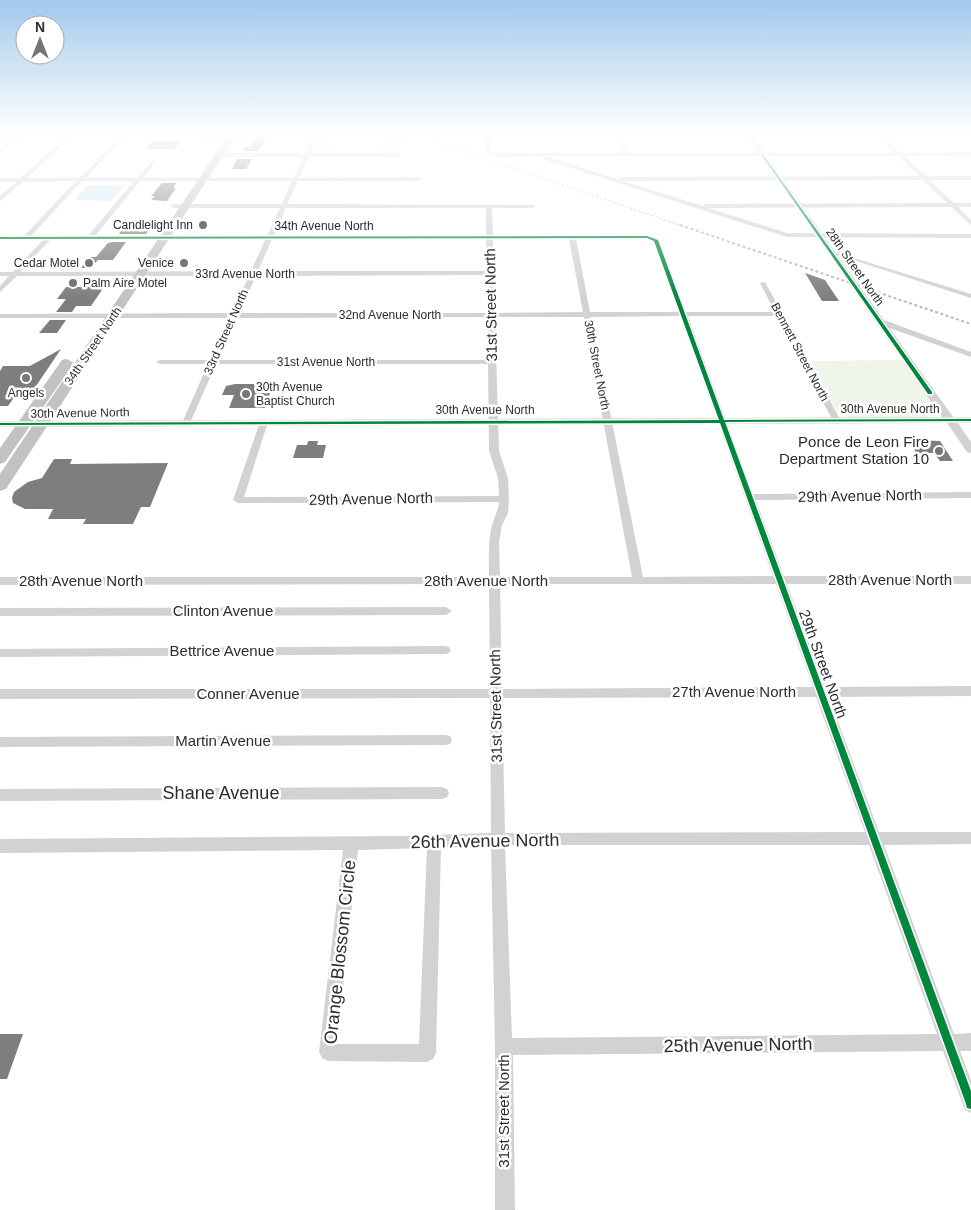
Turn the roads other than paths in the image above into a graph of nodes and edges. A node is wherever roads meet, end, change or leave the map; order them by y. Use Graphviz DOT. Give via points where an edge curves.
graph roads {
  1 [pos="13,187"];
  2 [pos="73,187"];
  3 [pos="131,187"];
  4 [pos="190,187"];
  5 [pos="194,187"];
  6 [pos="292,187"];
  7 [pos="636,187"];
  8 [pos="786,187"];
  9 [pos="934,187"];
  10 [pos="0,199"];
  11 [pos="798,205"];
  12 [pos="952,205"];
  13 [pos="971,205"];
  14 [pos="174,206"];
  15 [pos="185,206"];
  16 [pos="283,206"];
  17 [pos="489,206"];
  18 [pos="533,206"];
  19 [pos="694,206"];
  20 [pos="971,223"];
  21 [pos="820,236"];
  22 [pos="971,236"];
  23 [pos="490,237"];
  24 [pos="572,237"];
  25 [pos="647,237"];
  26 [pos="0,238"];
  27 [pos="26,238"];
  28 [pos="48,238"];
  29 [pos="90,238"];
  30 [pos="152,238"];
  31 [pos="164,238"];
  32 [pos="269,238"];
  33 [pos="830,250"];
  34 [pos="491,273"];
  35 [pos="0,274"];
  36 [pos="16,274"];
  37 [pos="127,274"];
  38 [pos="140,274"];
  39 [pos="253,274"];
  40 [pos="763,283"];
  41 [pos="0,290"];
  42 [pos="971,296"];
  43 [pos="491,314"];
  44 [pos="587,314"];
  45 [pos="682,314"];
  46 [pos="779,314"];
  47 [pos="234,315"];
  48 [pos="0,316"];
  49 [pos="99,316"];
  50 [pos="113,316"];
  51 [pos="881,322"];
  52 [pos="971,355"];
  53 [pos="160,362"];
  54 [pos="213,362"];
  55 [pos="492,362"];
  56 [pos="66,363"];
  57 [pos="82,363"];
  58 [pos="950,420"];
  59 [pos="971,420"];
  60 [pos="608,421"];
  61 [pos="722,421"];
  62 [pos="837,421"];
  63 [pos="264,422"];
  64 [pos="494,422"];
  65 [pos="186,423"];
  66 [pos="0,424"];
  67 [pos="24,424"];
  68 [pos="41,424"];
  69 [pos="971,450"];
  70 [pos="0,459"];
  71 [pos="0,486"];
  72 [pos="971,495"];
  73 [pos="750,497"];
  74 [pos="504,499"];
  75 [pos="780,580"];
  76 [pos="971,580"];
  77 [pos="0,581"];
  78 [pos="495,581"];
  79 [pos="638,581"];
  80 [pos="446,611"];
  81 [pos="0,612"];
  82 [pos="445,650"];
  83 [pos="0,653"];
  84 [pos="820,691"];
  85 [pos="971,691"];
  86 [pos="496,692"];
  87 [pos="0,694"];
  88 [pos="445,740"];
  89 [pos="0,742"];
  90 [pos="442,793"];
  91 [pos="0,795"];
  92 [pos="971,838"];
  93 [pos="874,839"];
  94 [pos="498,840"];
  95 [pos="434,843"];
  96 [pos="351,844"];
  97 [pos="0,846"];
  98 [pos="947,1042"];
  99 [pos="971,1042"];
  100 [pos="504,1047"];
  101 [pos="971,1104"];
  102 [pos="504,1210"];
  1 -- 10 [label="street"];
  2 -- 27 [label="street"];
  3 -- 29 [label="street"];
  4 -- 14 [label="highway, 34th Street North"];
  5 -- 15 [label="highway, 34th Street North"];
  6 -- 16 [label="street, 33rd Street North"];
  7 -- 19 [label="street"];
  8 -- 11 [label="street, 28th Street North"];
  9 -- 12 [label="street"];
  11 -- 12 [label="street"];
  11 -- 19 [label="street"];
  11 -- 21 [label="street, 28th Street North"];
  12 -- 13 [label="street"];
  12 -- 20 [label="street"];
  14 -- 15 [label="street"];
  14 -- 30 [label="highway, 34th Street North"];
  15 -- 16 [label="street"];
  15 -- 31 [label="highway, 34th Street North"];
  16 -- 17 [label="street"];
  16 -- 32 [label="street, 33rd Street North"];
  17 -- 18 [label="street"];
  17 -- 23 [label="street, 31st Street North"];
  19 -- 21 [label="street" via="778,233"];
  21 -- 22 [label="street"];
  21 -- 33 [label="street, 28th Street North"];
  23 -- 24 [label="street, 34th Avenue North"];
  23 -- 32 [label="street, 34th Avenue North"];
  23 -- 34 [label="street, 31st Street North"];
  24 -- 25 [label="street, 34th Avenue North"];
  24 -- 44 [label="street, 30th Street North"];
  25 -- 45 [label="street, 29th Street North" via="656,240"];
  26 -- 27 [label="street, 34th Avenue North"];
  27 -- 28 [label="street, 34th Avenue North"];
  28 -- 29 [label="street, 34th Avenue North"];
  28 -- 36 [label="street"];
  29 -- 30 [label="street, 34th Avenue North"];
  30 -- 31 [label="street, 34th Avenue North"];
  30 -- 37 [label="highway, 34th Street North"];
  31 -- 32 [label="street, 34th Avenue North"];
  31 -- 38 [label="highway, 34th Street North"];
  32 -- 39 [label="street, 33rd Street North"];
  33 -- 42 [label="street"];
  33 -- 51 [label="street, 28th Street North"];
  34 -- 39 [label="street, 33rd Avenue North"];
  34 -- 43 [label="street, 31st Street North"];
  35 -- 36 [label="street, 33rd Avenue North"];
  36 -- 37 [label="street, 33rd Avenue North"];
  36 -- 41 [label="street"];
  37 -- 38 [label="street, 33rd Avenue North"];
  37 -- 49 [label="highway, 34th Street North"];
  38 -- 39 [label="street, 33rd Avenue North"];
  38 -- 50 [label="highway, 34th Street North"];
  39 -- 47 [label="street, 33rd Street North"];
  40 -- 46 [label="street, Bennett Street North"];
  43 -- 44 [label="street, 32nd Avenue North"];
  43 -- 47 [label="street, 32nd Avenue North"];
  43 -- 55 [label="street, 31st Street North"];
  44 -- 45 [label="street, 32nd Avenue North"];
  44 -- 60 [label="street, 30th Street North"];
  45 -- 46 [label="street, 32nd Avenue North"];
  45 -- 61 [label="street, 29th Street North"];
  46 -- 62 [label="street, Bennett Street North"];
  47 -- 50 [label="street, 32nd Avenue North"];
  47 -- 54 [label="street, 33rd Street North"];
  48 -- 49 [label="street, 32nd Avenue North"];
  49 -- 50 [label="street, 32nd Avenue North"];
  49 -- 56 [label="highway, 34th Street North"];
  50 -- 57 [label="highway, 34th Street North"];
  51 -- 52 [label="street"];
  51 -- 58 [label="street, 28th Street North"];
  53 -- 54 [label="street, 31st Avenue North"];
  54 -- 55 [label="street, 31st Avenue North"];
  54 -- 65 [label="street, 33rd Street North"];
  55 -- 64 [label="street, 31st Street North"];
  56 -- 57 [label="street"];
  56 -- 67 [label="highway, 34th Street North"];
  57 -- 68 [label="highway, 34th Street North"];
  58 -- 59 [label="street, 30th Avenue North"];
  58 -- 62 [label="street, 30th Avenue North"];
  58 -- 69 [label="street, 28th Street North"];
  60 -- 61 [label="street, 30th Avenue North"];
  60 -- 64 [label="street, 30th Avenue North"];
  60 -- 79 [label="street, 30th Street North"];
  61 -- 62 [label="street, 30th Avenue North"];
  61 -- 73 [label="street, 29th Street North"];
  63 -- 64 [label="street, 30th Avenue North"];
  63 -- 65 [label="street, 30th Avenue North"];
  63 -- 74 [label="street, 29th Avenue North" via="238,500"];
  64 -- 74 [label="street, 31st Street North" via="494,451 503,478"];
  65 -- 68 [label="street, 30th Avenue North"];
  66 -- 67 [label="street, 30th Avenue North"];
  67 -- 68 [label="street, 30th Avenue North"];
  67 -- 70 [label="highway, 34th Street North"];
  68 -- 71 [label="highway, 34th Street North"];
  72 -- 73 [label="street, 29th Avenue North"];
  73 -- 75 [label="street, 29th Street North"];
  74 -- 78 [label="street, 31st Street North" via="494,542"];
  75 -- 76 [label="street, 28th Avenue North"];
  75 -- 79 [label="street, 28th Avenue North"];
  75 -- 84 [label="street, 29th Street North"];
  77 -- 78 [label="street, 28th Avenue North"];
  78 -- 79 [label="street, 28th Avenue North"];
  78 -- 86 [label="street, 31st Street North"];
  80 -- 81 [label="street, Clinton Avenue"];
  82 -- 83 [label="street, Bettrice Avenue"];
  84 -- 85 [label="street, 27th Avenue North"];
  84 -- 86 [label="street, 27th Avenue North"];
  84 -- 93 [label="street, 29th Street North"];
  86 -- 87 [label="street, Conner Avenue"];
  86 -- 94 [label="street, 31st Street North"];
  88 -- 89 [label="street, Martin Avenue"];
  90 -- 91 [label="street, Shane Avenue"];
  92 -- 93 [label="street, 26th Avenue North"];
  93 -- 94 [label="street, 26th Avenue North"];
  93 -- 98 [label="street, 29th Street North"];
  94 -- 95 [label="street, 26th Avenue North"];
  94 -- 100 [label="street, 31st Street North"];
  95 -- 96 [label="street, 26th Avenue North"];
  95 -- 96 [label="street, Orange Blossom Circle" via="427,1053 328,1052"];
  96 -- 97 [label="street, 26th Avenue North"];
  98 -- 99 [label="street, 25th Avenue North"];
  98 -- 100 [label="street, 25th Avenue North"];
  98 -- 101 [label="street, 29th Street North"];
  100 -- 102 [label="street, 31st Street North"];
}
